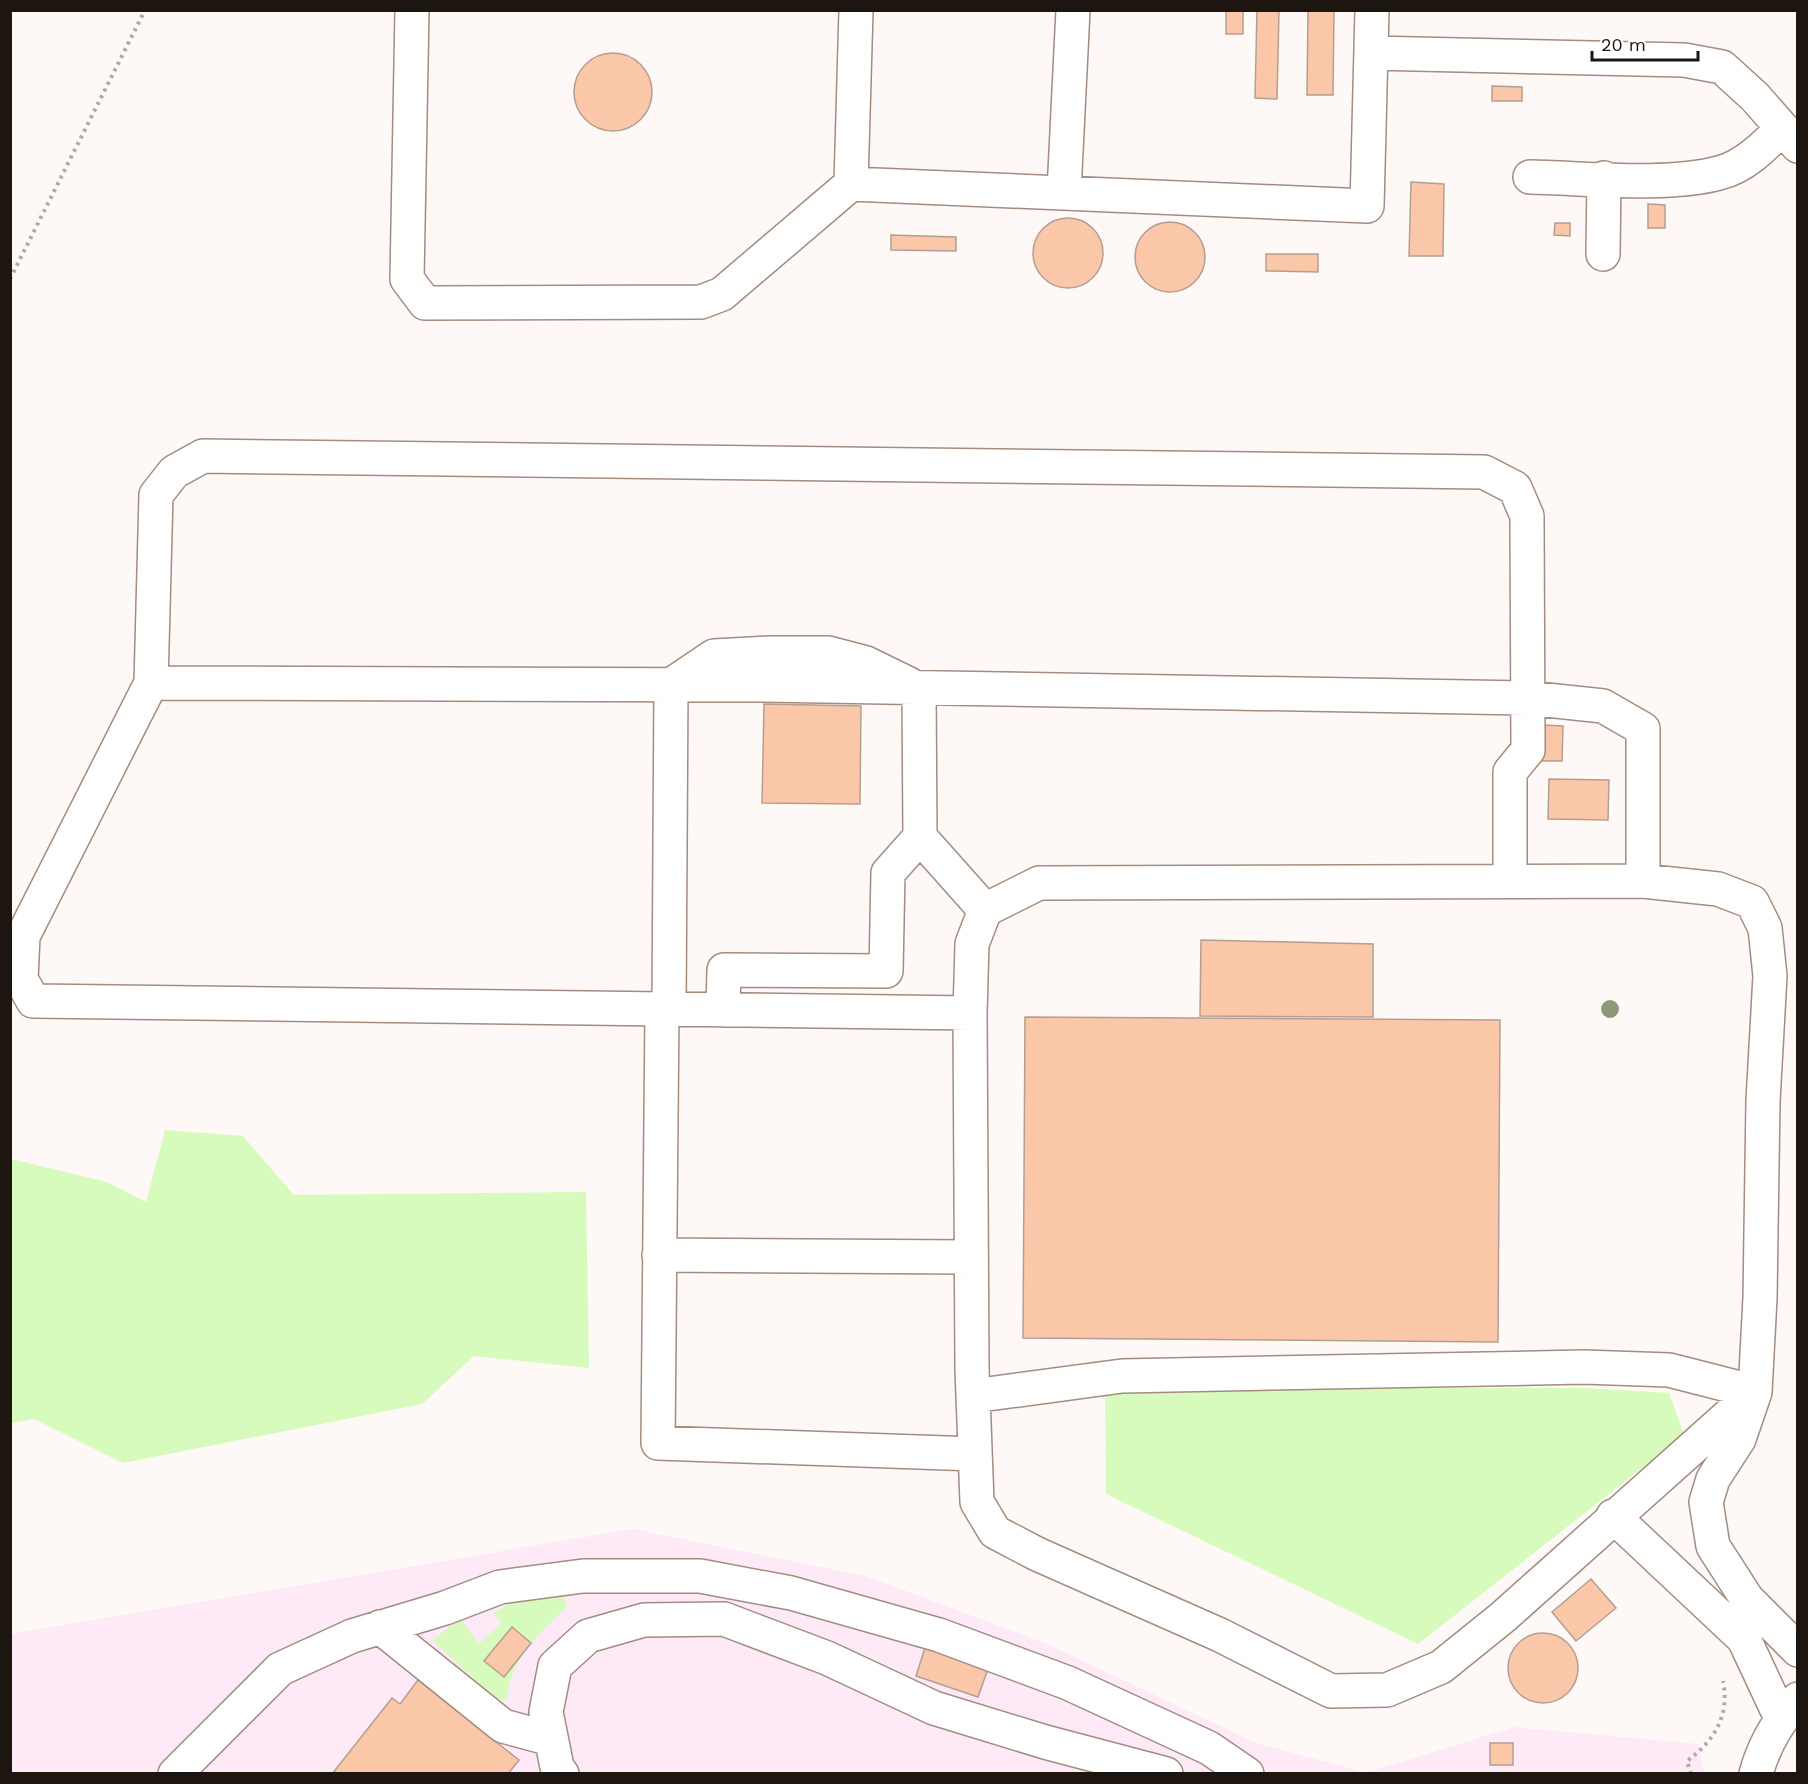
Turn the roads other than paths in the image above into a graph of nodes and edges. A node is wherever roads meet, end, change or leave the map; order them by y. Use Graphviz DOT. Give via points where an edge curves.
graph roads {
  1 [pos="412,10"];
  2 [pos="856,10"];
  3 [pos="1073,10"];
  4 [pos="1372,10"];
  5 [pos="1371,53"];
  6 [pos="1790,137"];
  7 [pos="1530,177"];
  8 [pos="1604,178"];
  9 [pos="851,184"];
  10 [pos="1064,192"];
  11 [pos="1603,254"];
  12 [pos="151,683"];
  13 [pos="671,685"];
  14 [pos="919,689"];
  15 [pos="1528,698"];
  16 [pos="920,837"];
  17 [pos="1643,880"];
  18 [pos="1510,881"];
  19 [pos="985,910"];
  20 [pos="16,984"];
  21 [pos="666,1009"];
  22 [pos="723,1010"];
  23 [pos="970,1013"];
  24 [pos="659,1255"];
  25 [pos="971,1257"];
  26 [pos="1755,1392"];
  27 [pos="973,1396"];
  28 [pos="975,1454"];
  29 [pos="1613,1516"];
  30 [pos="380,1627"];
  31 [pos="1797,1650"];
  32 [pos="1789,1708"];
  33 [pos="551,1739"];
  34 [pos="175,1773"];
  35 [pos="562,1773"];
  36 [pos="1166,1773"];
  37 [pos="1247,1773"];
  38 [pos="1756,1773"];
  1 -- 9 [label="street" via="407,279 425,303 701,302 722,294"];
  2 -- 9 [label="street"];
  3 -- 10 [label="street"];
  4 -- 5 [label="street"];
  5 -- 6 [label="street" via="1683,60 1722,67"];
  5 -- 10 [label="street" via="1367,206"];
  6 -- 8 [label="street" via="1721,173 1678,179"];
  7 -- 8 [label="street"];
  8 -- 11 [label="street"];
  9 -- 10 [label="street"];
  12 -- 13 [label="street"];
  12 -- 15 [label="street" via="156,495 174,472 202,456 1484,472 1515,488 1527,516"];
  12 -- 20 [label="street" via="23,936"];
  13 -- 14 [label="street"];
  13 -- 14 [label="street" via="714,656 828,653 866,663"];
  13 -- 21 [label="street"];
  14 -- 15 [label="street"];
  14 -- 16 [label="street"];
  15 -- 17 [label="street" via="1603,706 1643,729"];
  15 -- 18 [label="street" via="1528,750 1510,772"];
  16 -- 19 [label="street"];
  16 -- 22 [label="street" via="888,873 886,971 724,970"];
  17 -- 18 [label="street"];
  17 -- 26 [label="street" via="1718,890 1752,902 1765,928 1770,976"];
  18 -- 19 [label="street" via="1039,884"];
  19 -- 23 [label="street" via="972,944"];
  20 -- 21 [label="street" via="33,1001"];
  21 -- 22 [label="street"];
  21 -- 24 [label="street"];
  22 -- 23 [label="street"];
  23 -- 25 [label="street"];
  24 -- 25 [label="street"];
  24 -- 28 [label="street" via="658,1443"];
  25 -- 27 [label="street"];
  26 -- 27 [label="street" via="1669,1370 1584,1367 1122,1376"];
  26 -- 29 [label="street"];
  26 -- 31 [label="street" via="1739,1439 1713,1479 1706,1503 1713,1546 1747,1599"];
  27 -- 28 [label="street"];
  28 -- 29 [label="street" via="977,1503 995,1532 1331,1690 1387,1690 1441,1667 1503,1617"];
  29 -- 32 [label="street" via="1744,1639"];
  30 -- 33 [label="street" via="503,1726"];
  30 -- 34 [label="street" via="280,1669"];
  30 -- 37 [label="street" via="500,1587 583,1576 700,1576 791,1593 939,1635 1068,1683 1209,1748"];
  32 -- 38 [label="street" via="1762,1752"];
  33 -- 35 [label="street"];
  33 -- 36 [label="street" via="546,1712 555,1666 588,1636 644,1620 724,1618 827,1658 934,1708"];
}
